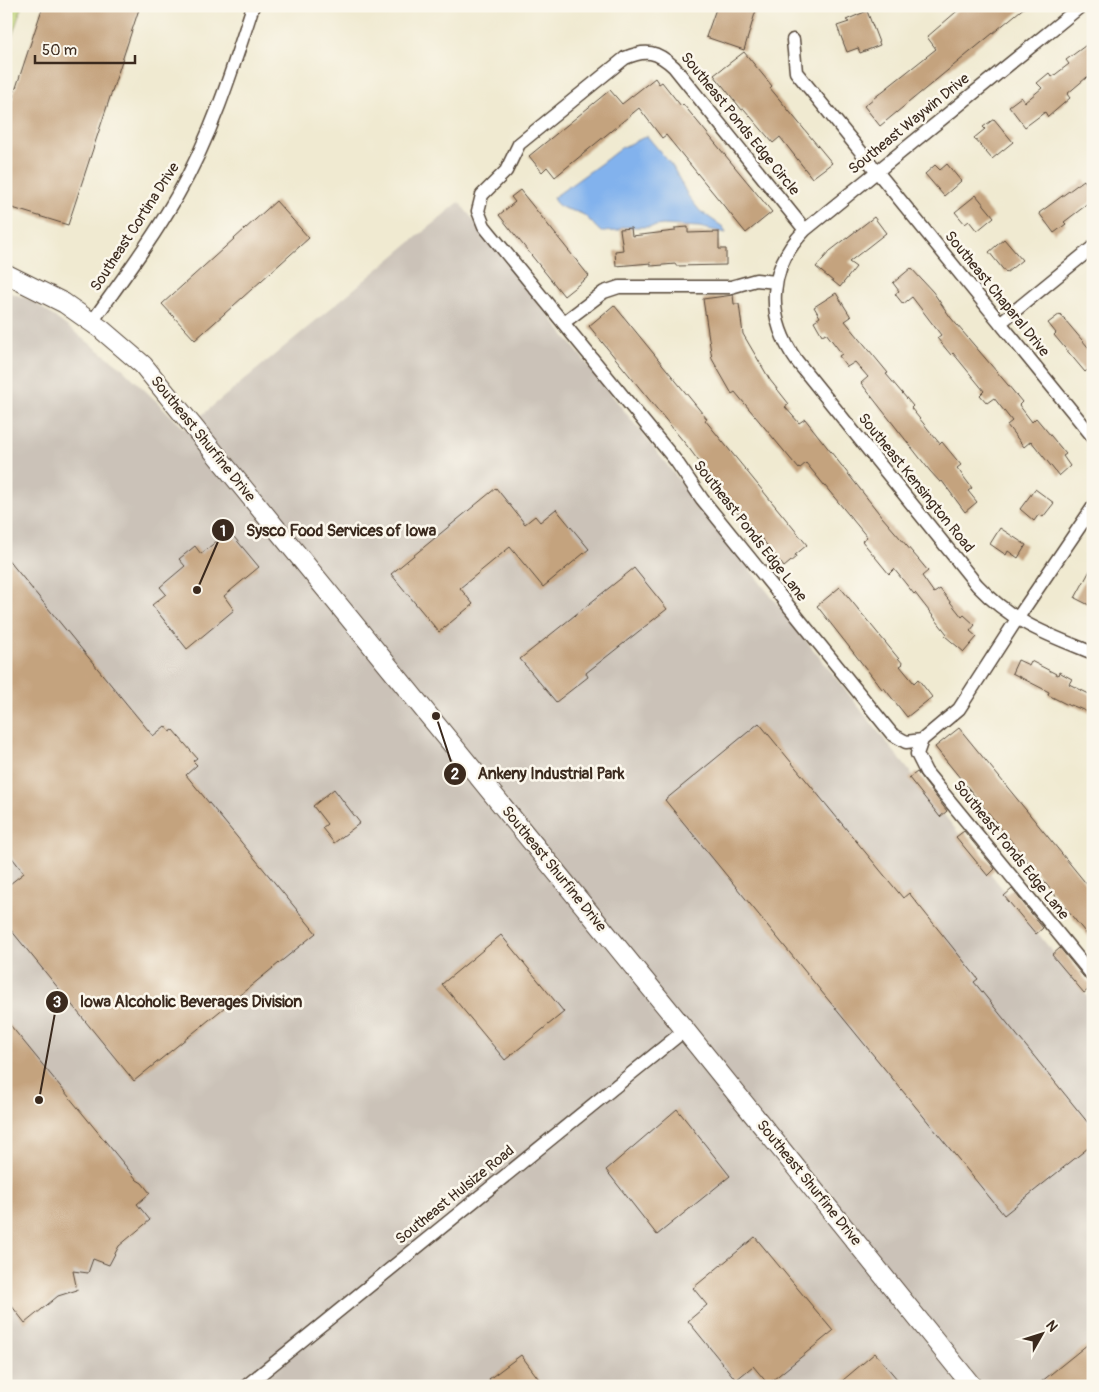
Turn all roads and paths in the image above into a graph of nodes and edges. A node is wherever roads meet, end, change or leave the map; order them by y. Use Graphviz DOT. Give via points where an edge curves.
graph roads {
  1 [pos="253,6"];
  2 [pos="1081,6"];
  3 [pos="793,40"];
  4 [pos="878,171"];
  5 [pos="805,230"];
  6 [pos="1093,247"];
  7 [pos="6,274"];
  8 [pos="776,282"];
  9 [pos="92,322"];
  10 [pos="563,323"];
  11 [pos="1000,323"];
  12 [pos="1093,437"];
  13 [pos="1093,507"];
  14 [pos="1017,619"];
  15 [pos="1093,653"];
  16 [pos="922,740"];
  17 [pos="1093,976"];
  18 [pos="685,1030"];
  19 [pos="246,1386"];
  20 [pos="972,1386"];
  1 -- 9 [label="street, Southeast Cortina Drive" via="216,114 189,174"];
  2 -- 4 [label="street, Southeast Waywin Drive"];
  3 -- 4 [label="street, Southeast Chaparal Drive" via="796,72"];
  4 -- 5 [label="street, Southeast Waywin Drive"];
  4 -- 11 [label="street, Southeast Chaparal Drive"];
  5 -- 8 [label="street, Southeast Waywin Drive" via="786,255"];
  5 -- 10 [label="street, Southeast Ponds Edge Circle" via="674,67 656,54 636,53 625,58 519,144 506,171 480,200 478,212 484,226"];
  6 -- 11 [label="street"];
  7 -- 9 [label="street, Southeast Shurfine Drive" via="64,303"];
  8 -- 10 [label="street" via="756,280 731,287 619,287 604,292"];
  8 -- 14 [label="street, Southeast Kensington Road" via="776,314 780,332 796,360 977,585"];
  9 -- 18 [label="street, Southeast Shurfine Drive" via="142,365"];
  10 -- 16 [label="street, Southeast Ponds Edge Lane" via="892,734 906,742"];
  11 -- 12 [label="street, Southeast Chaparal Drive"];
  13 -- 14 [label="street"];
  14 -- 15 [label="street, Southeast Kensington Road"];
  14 -- 16 [label="street" via="959,710"];
  16 -- 17 [label="street, Southeast Ponds Edge Lane" via="917,754 926,772"];
  18 -- 19 [label="street, Southeast Hulsize Road"];
  18 -- 20 [label="street, Southeast Shurfine Drive"];
}
